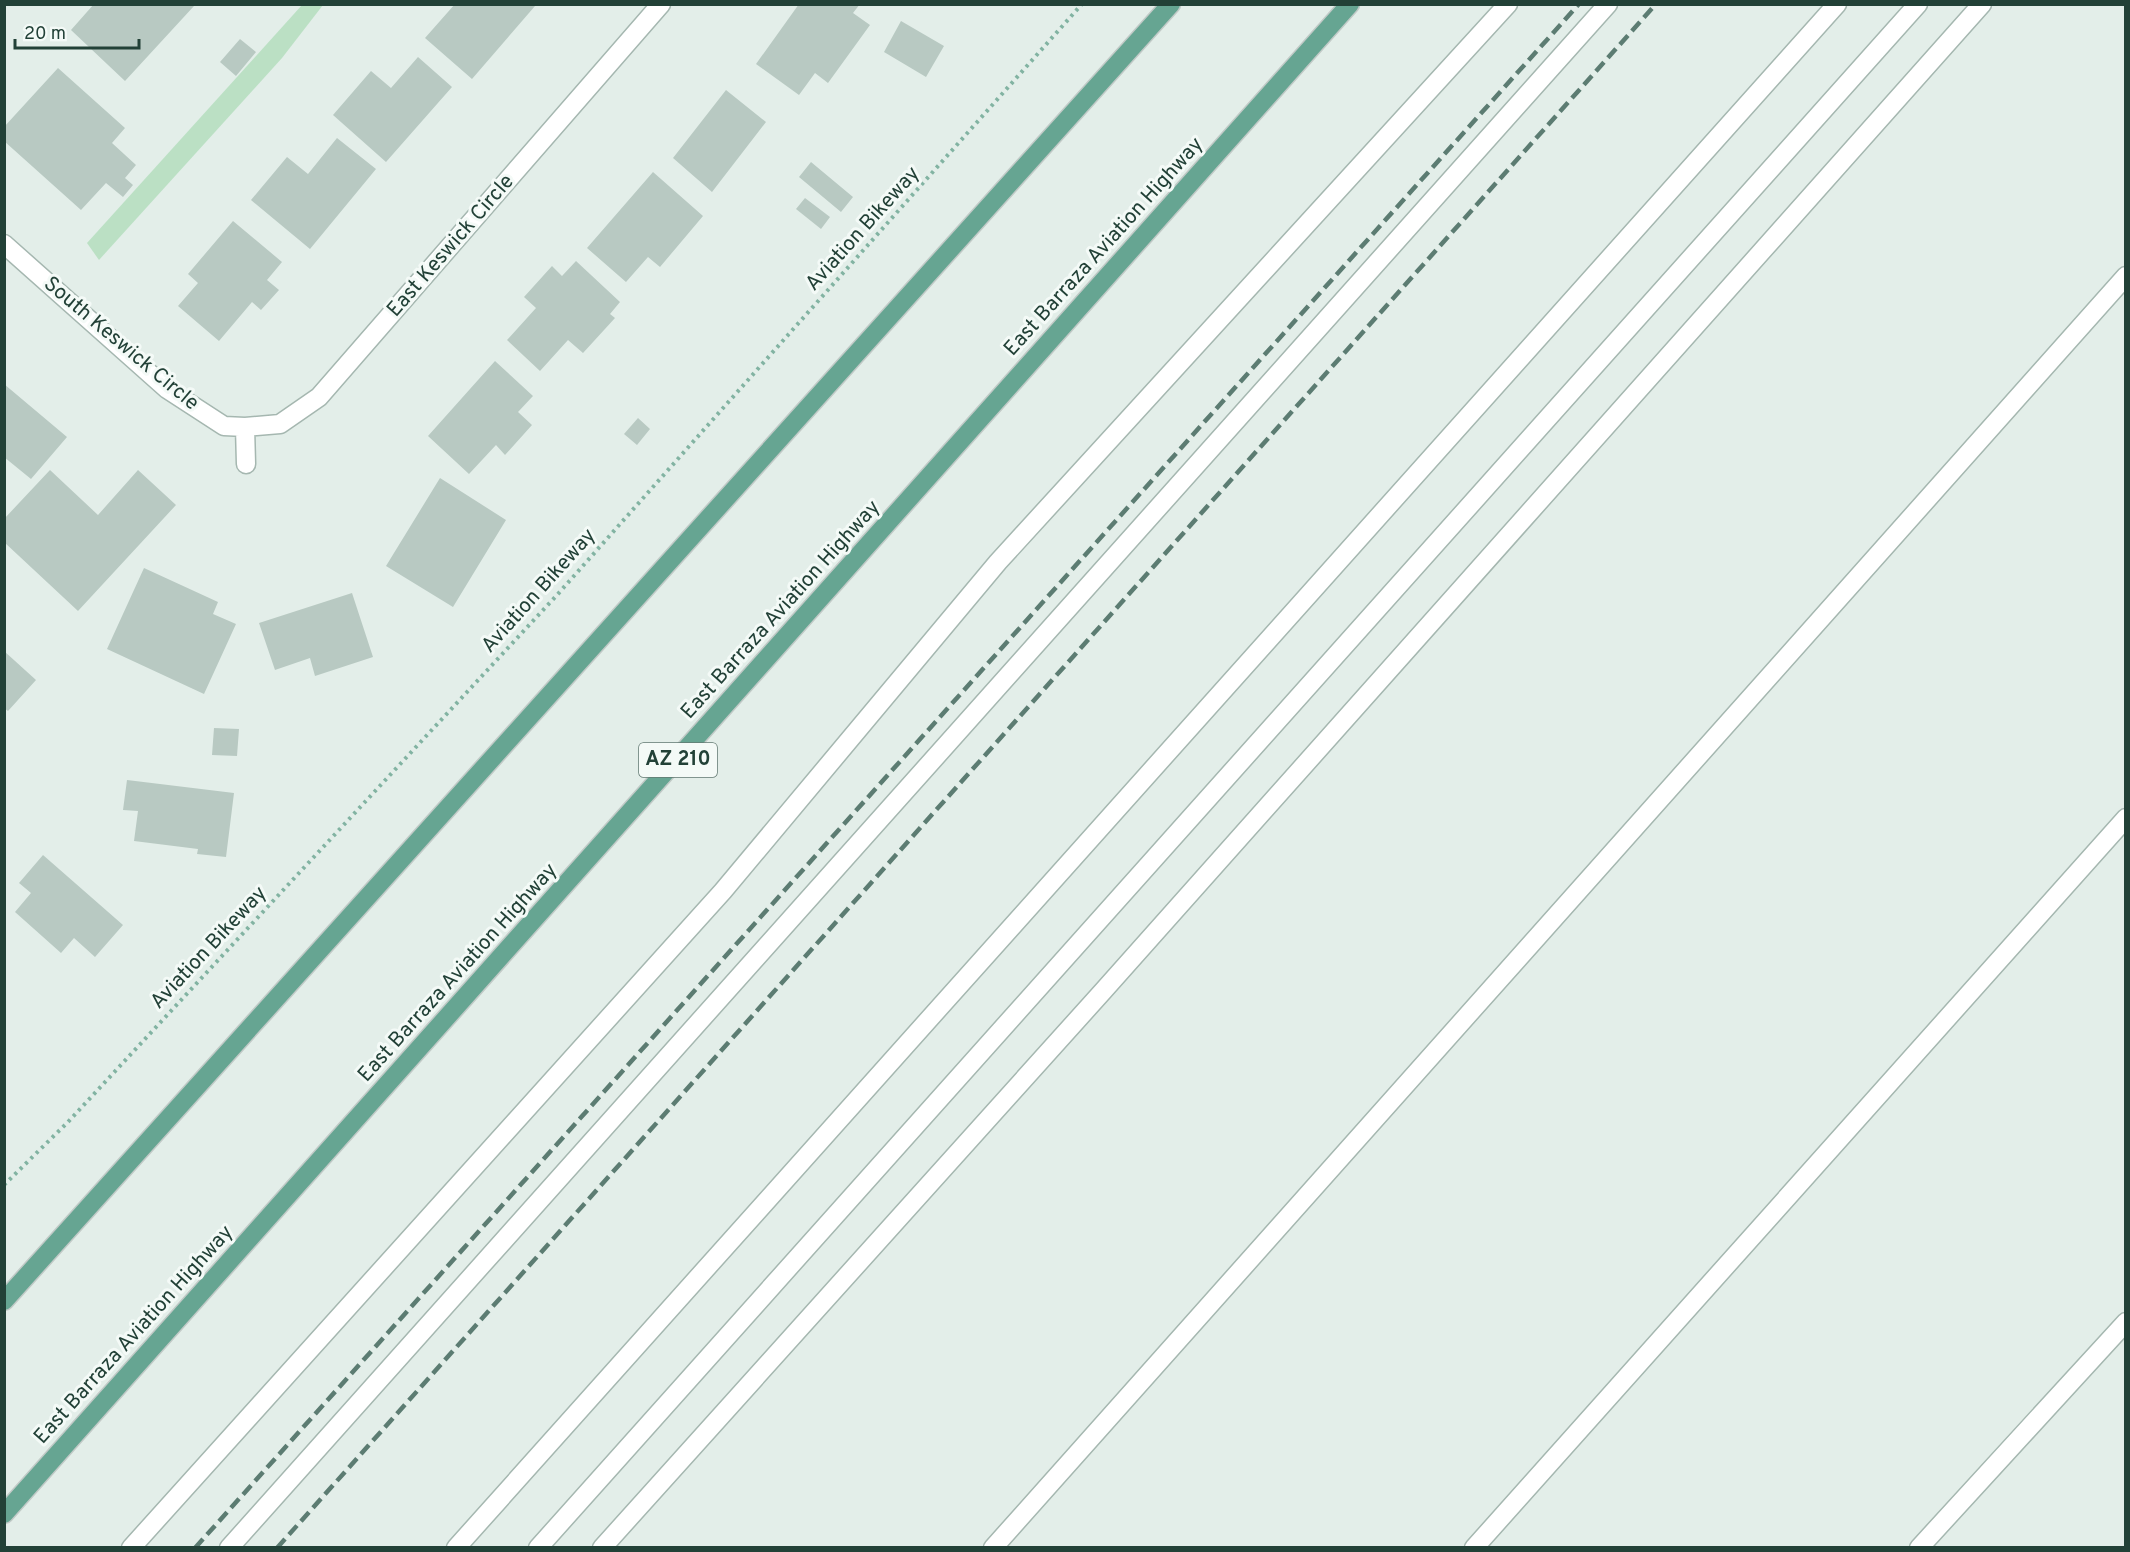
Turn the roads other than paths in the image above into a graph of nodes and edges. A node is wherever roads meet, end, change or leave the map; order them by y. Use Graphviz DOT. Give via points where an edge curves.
graph roads {
  1 [pos="661,4"];
  2 [pos="1171,4"];
  3 [pos="1350,4"];
  4 [pos="1508,4"];
  5 [pos="1608,4"];
  6 [pos="1837,4"];
  7 [pos="1918,4"];
  8 [pos="1982,4"];
  9 [pos="4,244"];
  10 [pos="2126,276"];
  11 [pos="245,427"];
  12 [pos="246,464"];
  13 [pos="2126,819"];
  14 [pos="4,1302"];
  15 [pos="2126,1322"];
  16 [pos="4,1514"];
  17 [pos="131,1548"];
  18 [pos="229,1548"];
  19 [pos="456,1548"];
  20 [pos="538,1548"];
  21 [pos="602,1548"];
  22 [pos="993,1548"];
  23 [pos="1474,1548"];
  24 [pos="1919,1548"];
  1 -- 11 [label="street, East Keswick Circle" via="319,397 280,424"];
  2 -- 14 [label="main road"];
  3 -- 16 [label="main road, East Barraza Aviation Highway / AZ 210"];
  4 -- 17 [label="street" via="998,562 723,891"];
  5 -- 18 [label="street"];
  6 -- 19 [label="street"];
  7 -- 20 [label="street"];
  8 -- 21 [label="street"];
  9 -- 11 [label="street, South Keswick Circle" via="167,389 224,426"];
  10 -- 22 [label="street"];
  11 -- 12 [label="street"];
  13 -- 23 [label="street"];
  15 -- 24 [label="street"];
}
